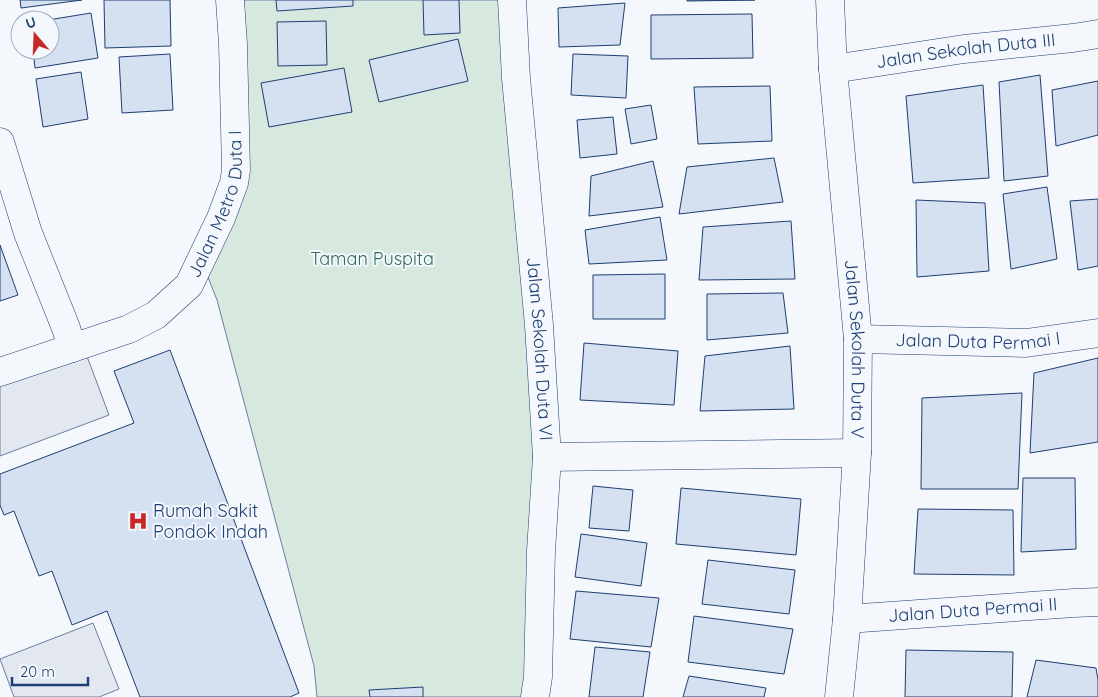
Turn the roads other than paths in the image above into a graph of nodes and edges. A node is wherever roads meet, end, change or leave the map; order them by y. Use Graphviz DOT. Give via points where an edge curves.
graph roads {
  1 [pos="230,0"];
  2 [pos="512,0"];
  3 [pos="830,0"];
  4 [pos="1098,34"];
  5 [pos="833,69"];
  6 [pos="0,142"];
  7 [pos="1098,333"];
  8 [pos="858,339"];
  9 [pos="72,348"];
  10 [pos="0,372"];
  11 [pos="857,453"];
  12 [pos="547,457"];
  13 [pos="1098,602"];
  14 [pos="847,618"];
  15 [pos="535,697"];
  16 [pos="840,697"];
  1 -- 9 [label="street, Jalan Metro Duta I" via="236,170 221,218 188,285 167,306 129,329"];
  2 -- 12 [label="street, Jalan Sekolah Duta VI"];
  3 -- 5 [label="street, Jalan Sekolah Duta V"];
  4 -- 5 [label="street, Jalan Sekolah Duta III" via="964,49"];
  5 -- 8 [label="street, Jalan Sekolah Duta V"];
  6 -- 9 [label="street" via="28,233"];
  7 -- 8 [label="street, Jalan Duta Permai I" via="1026,343"];
  8 -- 11 [label="street, Jalan Sekolah Duta V"];
  9 -- 10 [label="street, Jalan Metro Duta I"];
  11 -- 12 [label="street"];
  11 -- 14 [label="street, Jalan Sekolah Duta V"];
  12 -- 15 [label="street, Jalan Sekolah Duta VI"];
  13 -- 14 [label="street, Jalan Duta Permai II"];
  14 -- 16 [label="street, Jalan Sekolah Duta V"];
}
